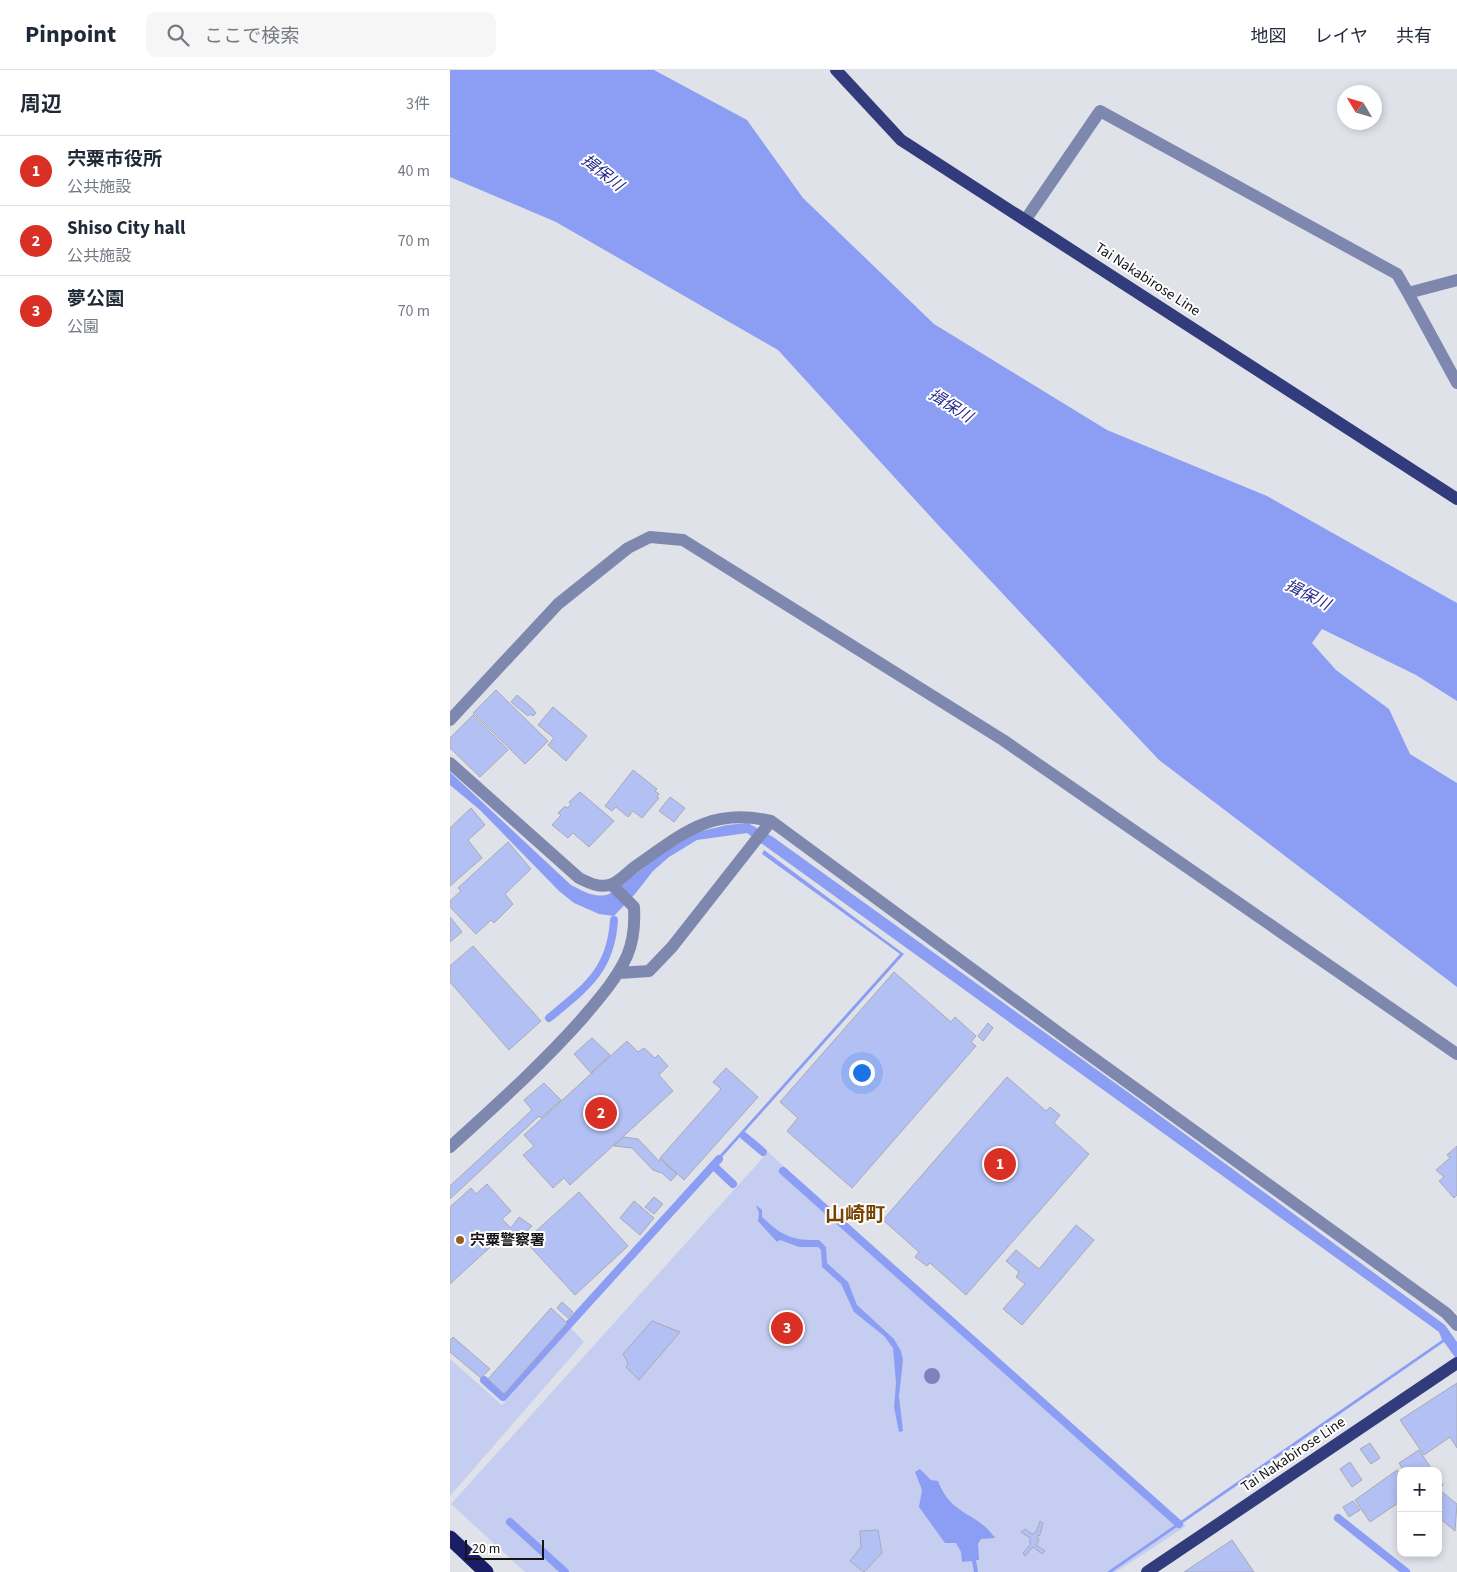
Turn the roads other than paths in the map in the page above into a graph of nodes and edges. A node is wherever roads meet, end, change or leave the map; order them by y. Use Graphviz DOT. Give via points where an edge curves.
graph roads {
  1 [pos="836,70"];
  2 [pos="1026,220"];
  3 [pos="1457,280"];
  4 [pos="1408,293"];
  5 [pos="1457,383"];
  6 [pos="1457,499"];
  7 [pos="450,720"];
  8 [pos="450,763"];
  9 [pos="771,821"];
  10 [pos="612,885"];
  11 [pos="618,973"];
  12 [pos="1457,1054"];
  13 [pos="450,1147"];
  14 [pos="1457,1325"];
  15 [pos="1456,1367"];
  16 [pos="450,1538"];
  17 [pos="486,1572"];
  18 [pos="1147,1572"];
  1 -- 2 [label="main road, Tai Nakabirose Line" via="901,140"];
  2 -- 4 [label="street" via="1100,111 1397,274"];
  2 -- 6 [label="main road, Tai Nakabirose Line"];
  3 -- 4 [label="street"];
  4 -- 5 [label="street"];
  7 -- 12 [label="street" via="558,604 628,548 650,537 683,540 1003,740"];
  8 -- 10 [label="street" via="579,878 594,886"];
  9 -- 10 [label="street" via="747,815 698,825"];
  9 -- 11 [label="street" via="672,947 649,971"];
  9 -- 14 [label="street" via="1446,1313"];
  10 -- 11 [label="street" via="634,907 635,916 633,938"];
  11 -- 13 [label="street" via="598,1001 529,1076"];
  15 -- 18 [label="main road, Tai Nakabirose Line"];
  16 -- 17 [label="highway"];
}
